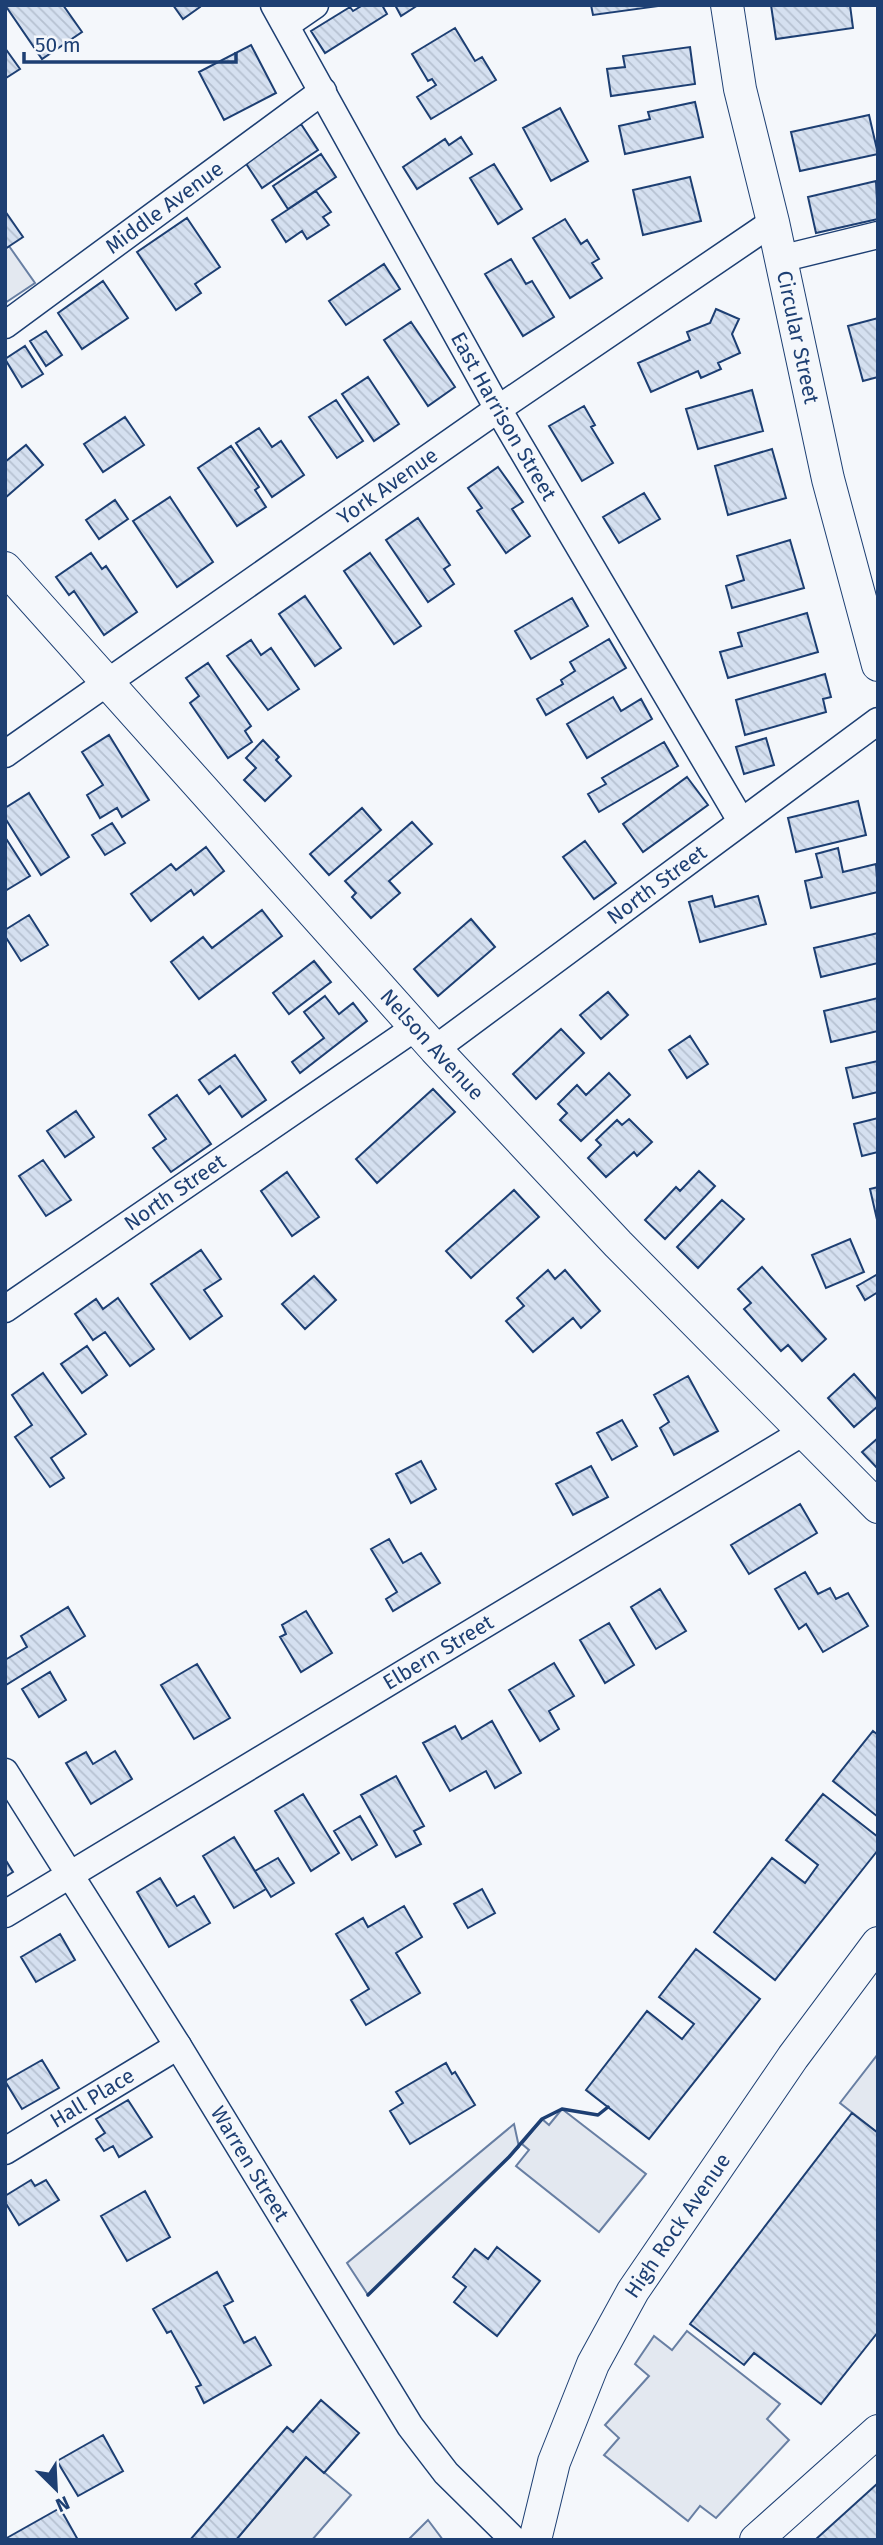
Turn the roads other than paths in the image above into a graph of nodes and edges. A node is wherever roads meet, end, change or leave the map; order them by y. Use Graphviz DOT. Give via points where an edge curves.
graph roads {
  1 [pos="315,5"];
  2 [pos="727,5"];
  3 [pos="280,15"];
  4 [pos="323,91"];
  5 [pos="773,222"];
  6 [pos="878,235"];
  7 [pos="780,259"];
  8 [pos="5,325"];
  9 [pos="498,409"];
  10 [pos="5,568"];
  11 [pos="878,665"];
  12 [pos="109,683"];
  13 [pos="878,721"];
  14 [pos="5,754"];
  15 [pos="741,821"];
  16 [pos="426,1038"];
  17 [pos="5,1309"];
  18 [pos="805,1431"];
  19 [pos="878,1507"];
  20 [pos="5,1772"];
  21 [pos="70,1873"];
  22 [pos="5,1913"];
  23 [pos="878,1943"];
  24 [pos="178,2046"];
  25 [pos="5,2151"];
  26 [pos="878,2431"];
  27 [pos="514,2540"];
  28 [pos="535,2540"];
  29 [pos="756,2540"];
  1 -- 3 [label="street"];
  2 -- 5 [label="street, Circular Street" via="740,89"];
  3 -- 4 [label="street, East Harrison Street"];
  4 -- 8 [label="street, Middle Avenue"];
  4 -- 9 [label="street, East Harrison Street"];
  5 -- 7 [label="street, Circular Street"];
  5 -- 9 [label="street, York Avenue"];
  6 -- 7 [label="street"];
  7 -- 11 [label="street, Circular Street" via="828,479"];
  9 -- 12 [label="street, York Avenue"];
  9 -- 15 [label="street, East Harrison Street"];
  10 -- 12 [label="street, Nelson Avenue"];
  12 -- 14 [label="street, York Avenue"];
  12 -- 16 [label="street, Nelson Avenue"];
  13 -- 15 [label="street, North Street"];
  15 -- 16 [label="street, North Street"];
  16 -- 17 [label="street, North Street"];
  16 -- 18 [label="street, Nelson Avenue" via="618,1244"];
  18 -- 19 [label="street, Nelson Avenue"];
  18 -- 21 [label="street, Elbern Street"];
  20 -- 21 [label="street, Warren Street"];
  21 -- 22 [label="street, Elbern Street"];
  21 -- 24 [label="street, Warren Street"];
  23 -- 28 [label="street, High Rock Avenue" via="793,2057 633,2291 593,2364 554,2462"];
  24 -- 25 [label="street, Hall Place"];
  24 -- 27 [label="street, Warren Street" via="410,2426 446,2473"];
  26 -- 29 [label="street"];
}
